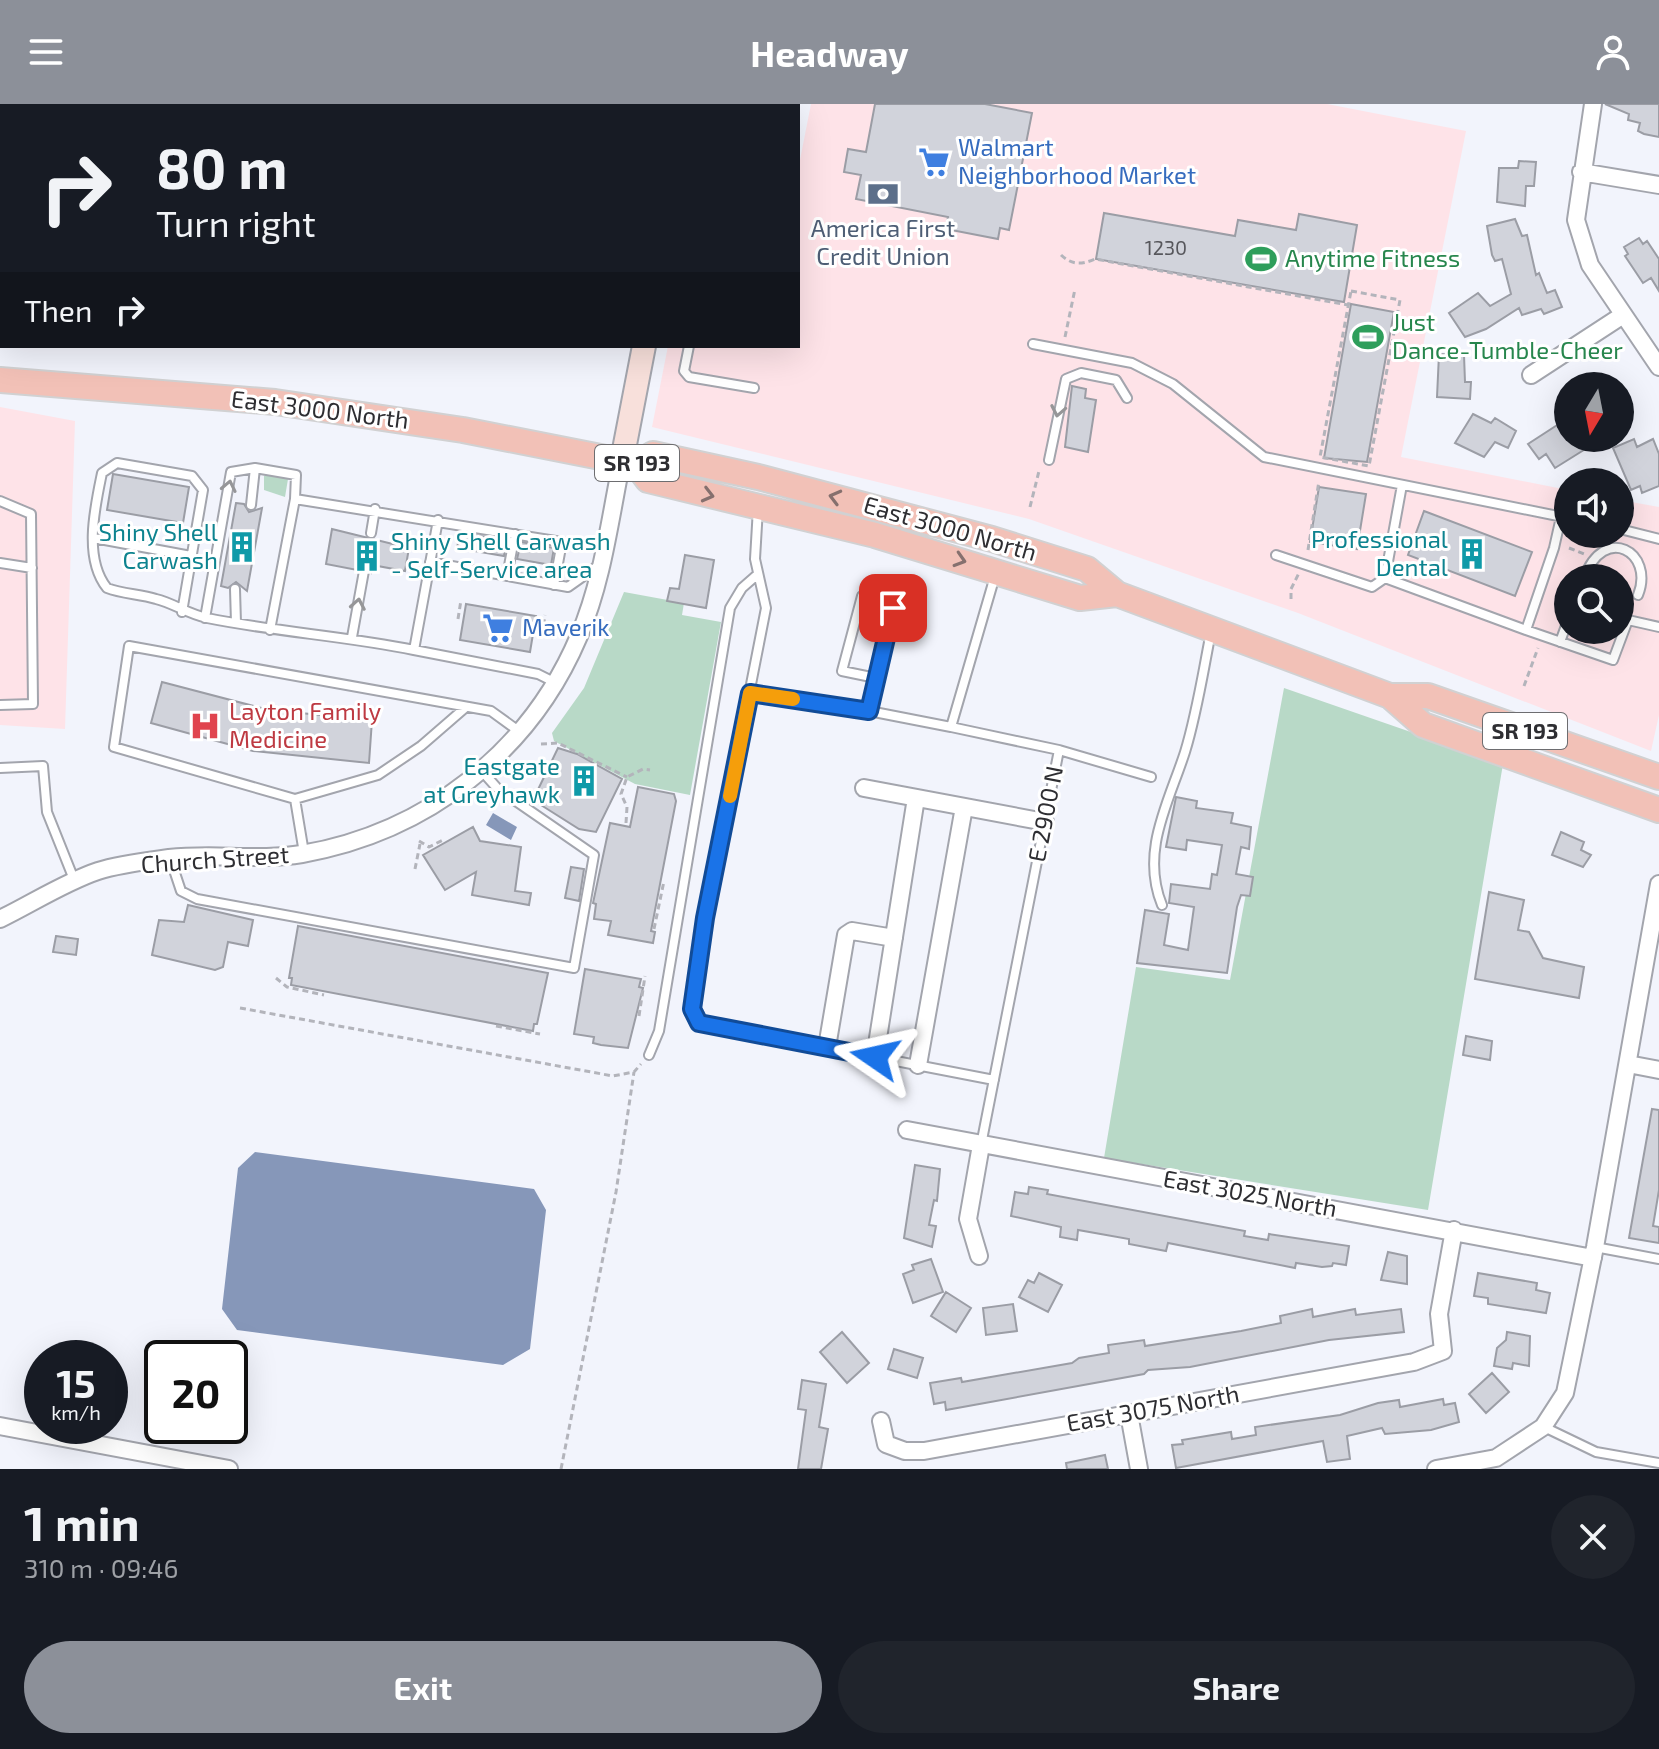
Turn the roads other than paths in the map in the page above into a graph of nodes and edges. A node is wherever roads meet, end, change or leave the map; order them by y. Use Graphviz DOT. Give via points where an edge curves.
graph roads {
  1 [pos="1593,104"];
  2 [pos="1581,172"];
  3 [pos="1659,185"];
  4 [pos="1623,315"];
  5 [pos="1033,344"];
  6 [pos="644,348"];
  7 [pos="689,348"];
  8 [pos="1659,367"];
  9 [pos="1531,375"];
  10 [pos="0,380"];
  11 [pos="754,388"];
  12 [pos="1127,398"];
  13 [pos="1049,460"];
  14 [pos="629,462"];
  15 [pos="255,468"];
  16 [pos="1402,485"];
  17 [pos="295,499"];
  18 [pos="0,501"];
  19 [pos="251,505"];
  20 [pos="758,507"];
  21 [pos="375,509"];
  22 [pos="1554,515"];
  23 [pos="438,520"];
  24 [pos="371,533"];
  25 [pos="1634,533"];
  26 [pos="515,534"];
  27 [pos="94,538"];
  28 [pos="1659,539"];
  29 [pos="1554,548"];
  30 [pos="1276,555"];
  31 [pos="191,556"];
  32 [pos="430,562"];
  33 [pos="602,562"];
  34 [pos="0,563"];
  35 [pos="1591,564"];
  36 [pos="32,568"];
  37 [pos="364,571"];
  38 [pos="996,571"];
  39 [pos="758,574"];
  40 [pos="507,576"];
  41 [pos="1385,578"];
  42 [pos="554,585"];
  43 [pos="235,589"];
  44 [pos="1117,594"];
  45 [pos="1638,595"];
  46 [pos="182,612"];
  47 [pos="205,618"];
  48 [pos="1634,621"];
  49 [pos="236,623"];
  50 [pos="1212,627"];
  51 [pos="1659,627"];
  52 [pos="270,630"];
  53 [pos="1526,630"];
  54 [pos="352,637"];
  55 [pos="1554,640"];
  56 [pos="1566,644"];
  57 [pos="1619,644"];
  58 [pos="414,650"];
  59 [pos="876,678"];
  60 [pos="557,683"];
  61 [pos="750,693"];
  62 [pos="1398,703"];
  63 [pos="0,705"];
  64 [pos="466,707"];
  65 [pos="869,711"];
  66 [pos="951,727"];
  67 [pos="521,733"];
  68 [pos="1059,750"];
  69 [pos="0,768"];
  70 [pos="481,770"];
  71 [pos="1151,777"];
  72 [pos="1659,777"];
  73 [pos="864,788"];
  74 [pos="1659,788"];
  75 [pos="916,798"];
  76 [pos="295,799"];
  77 [pos="964,807"];
  78 [pos="1659,810"];
  79 [pos="1045,822"];
  80 [pos="304,853"];
  81 [pos="170,858"];
  82 [pos="75,882"];
  83 [pos="1659,884"];
  84 [pos="1162,905"];
  85 [pos="0,919"];
  86 [pos="894,938"];
  87 [pos="827,1047"];
  88 [pos="649,1055"];
  89 [pos="875,1057"];
  90 [pos="1628,1064"];
  91 [pos="918,1065"];
  92 [pos="1659,1070"];
  93 [pos="994,1080"];
  94 [pos="907,1130"];
  95 [pos="981,1145"];
  96 [pos="1454,1230"];
  97 [pos="1594,1252"];
  98 [pos="979,1256"];
  99 [pos="1659,1259"];
  100 [pos="1129,1414"];
  101 [pos="881,1421"];
  102 [pos="0,1426"];
  103 [pos="1543,1427"];
  104 [pos="1659,1463"];
  105 [pos="229,1469"];
  106 [pos="1139,1469"];
  107 [pos="1436,1469"];
  1 -- 2 [label="street"];
  2 -- 3 [label="street"];
  2 -- 4 [label="street" via="1576,220 1590,265"];
  4 -- 8 [label="street"];
  4 -- 9 [label="street"];
  5 -- 16 [label="lane" via="1132,363 1173,384 1264,457"];
  6 -- 14 [label="street, Church Street"];
  7 -- 11 [label="lane" via="684,371 689,377"];
  10 -- 14 [label="main road, East 3000 North / SR 193" via="275,402"];
  12 -- 13 [label="lane, one-way" via="1116,380 1081,373 1066,379"];
  14 -- 20 [label="main road, East 3000 North / SR 193, one-way" via="648,480"];
  14 -- 33 [label="street, Church Street"];
  44 -- 14 [label="main road, East 3000 North / SR 193, one-way" via="1087,569 977,535 653,454"];
  15 -- 17 [label="lane" via="296,475"];
  15 -- 19 [label="lane"];
  47 -- 15 [label="lane, one-way" via="231,472"];
  16 -- 22 [label="lane"];
  16 -- 41 [label="lane"];
  17 -- 21 [label="lane"];
  17 -- 52 [label="lane"];
  18 -- 36 [label="lane" via="31,514"];
  20 -- 38 [label="main road, East 3000 North / SR 193, one-way"];
  20 -- 39 [label="lane"];
  21 -- 23 [label="lane"];
  21 -- 24 [label="lane"];
  23 -- 26 [label="lane"];
  23 -- 32 [label="lane"];
  25 -- 28 [label="lane"];
  26 -- 40 [label="lane"];
  26 -- 42 [label="lane" via="562,542"];
  27 -- 31 [label="lane"];
  27 -- 31 [label="lane" via="102,473 117,463 192,476 203,490"];
  27 -- 46 [label="lane" via="107,588 159,599"];
  29 -- 53 [label="lane"];
  30 -- 41 [label="lane" via="1372,587"];
  31 -- 46 [label="lane"];
  32 -- 40 [label="lane"];
  32 -- 58 [label="lane"];
  33 -- 42 [label="lane" via="568,587"];
  33 -- 60 [label="street, Church Street" via="580,633"];
  34 -- 36 [label="lane"];
  35 -- 45 [label="lane" via="1605,548 1634,557 1643,578"];
  36 -- 63 [label="lane" via="33,704"];
  54 -- 37 [label="lane, one-way"];
  38 -- 44 [label="main road, East 3000 North / SR 193" via="1080,598"];
  38 -- 66 [label="lane"];
  39 -- 61 [label="lane" via="766,608"];
  39 -- 88 [label="lane" via="730,608 659,1031"];
  40 -- 42 [label="lane"];
  41 -- 53 [label="lane"];
  43 -- 49 [label="lane"];
  44 -- 50 [label="main road, East 3000 North / SR 193"];
  46 -- 47 [label="lane"];
  47 -- 49 [label="lane"];
  48 -- 51 [label="lane"];
  49 -- 52 [label="lane"];
  50 -- 62 [label="main road, East 3000 North / SR 193"];
  50 -- 84 [label="lane" via="1185,752 1156,835 1156,888"];
  52 -- 54 [label="lane"];
  53 -- 55 [label="lane"];
  54 -- 58 [label="lane"];
  56 -- 57 [label="lane" via="1613,660"];
  58 -- 60 [label="lane" via="538,674"];
  59 -- 59 [label="lane" via="893,608 862,596 842,671"];
  59 -- 65 [label="lane"];
  60 -- 67 [label="street, Church Street"];
  61 -- 65 [label="lane, E 2900 N"];
  61 -- 87 [label="lane" via="692,1009 699,1023"];
  62 -- 72 [label="main road, East 3000 North / SR 193" via="1428,696"];
  62 -- 74 [label="main road" via="1638,786"];
  62 -- 78 [label="main road, East 3000 North / SR 193" via="1423,725"];
  64 -- 67 [label="lane" via="491,711"];
  64 -- 76 [label="lane" via="378,775"];
  64 -- 76 [label="lane" via="129,646 114,747"];
  65 -- 66 [label="lane, E 2900 N"];
  66 -- 68 [label="lane, E 2900 N"];
  67 -- 70 [label="street, Church Street"];
  68 -- 71 [label="lane"];
  68 -- 79 [label="lane, E 2900 N"];
  69 -- 82 [label="lane" via="43,766 47,812"];
  70 -- 80 [label="street, Church Street" via="451,796 387,832"];
  70 -- 81 [label="lane" via="497,788 594,855 574,968 197,899 181,891"];
  73 -- 75 [label="street"];
  75 -- 77 [label="street"];
  75 -- 86 [label="street"];
  76 -- 80 [label="lane"];
  77 -- 79 [label="street"];
  77 -- 91 [label="street"];
  79 -- 93 [label="lane, E 2900 N"];
  80 -- 81 [label="street, Church Street" via="255,859"];
  81 -- 82 [label="street, Church Street" via="97,871"];
  82 -- 85 [label="street, Church Street"];
  83 -- 90 [label="street"];
  86 -- 87 [label="street" via="852,931 846,935"];
  86 -- 89 [label="street"];
  87 -- 89 [label="lane"];
  89 -- 91 [label="lane"];
  90 -- 92 [label="street"];
  90 -- 97 [label="street"];
  91 -- 93 [label="lane"];
  93 -- 95 [label="lane, E 2900 N"];
  94 -- 95 [label="street, East 3025 North"];
  95 -- 96 [label="street, East 3025 North"];
  95 -- 98 [label="street" via="968,1219"];
  96 -- 97 [label="street, East 3025 North"];
  96 -- 100 [label="street, East 3075 North" via="1439,1314 1443,1351 1414,1362"];
  97 -- 99 [label="lane"];
  97 -- 103 [label="street" via="1565,1393"];
  100 -- 101 [label="street, East 3075 North" via="924,1451 886,1444"];
  100 -- 106 [label="street"];
  102 -- 105 [label="street"];
  103 -- 104 [label="lane" via="1596,1452"];
  103 -- 107 [label="street" via="1496,1458"];
}
